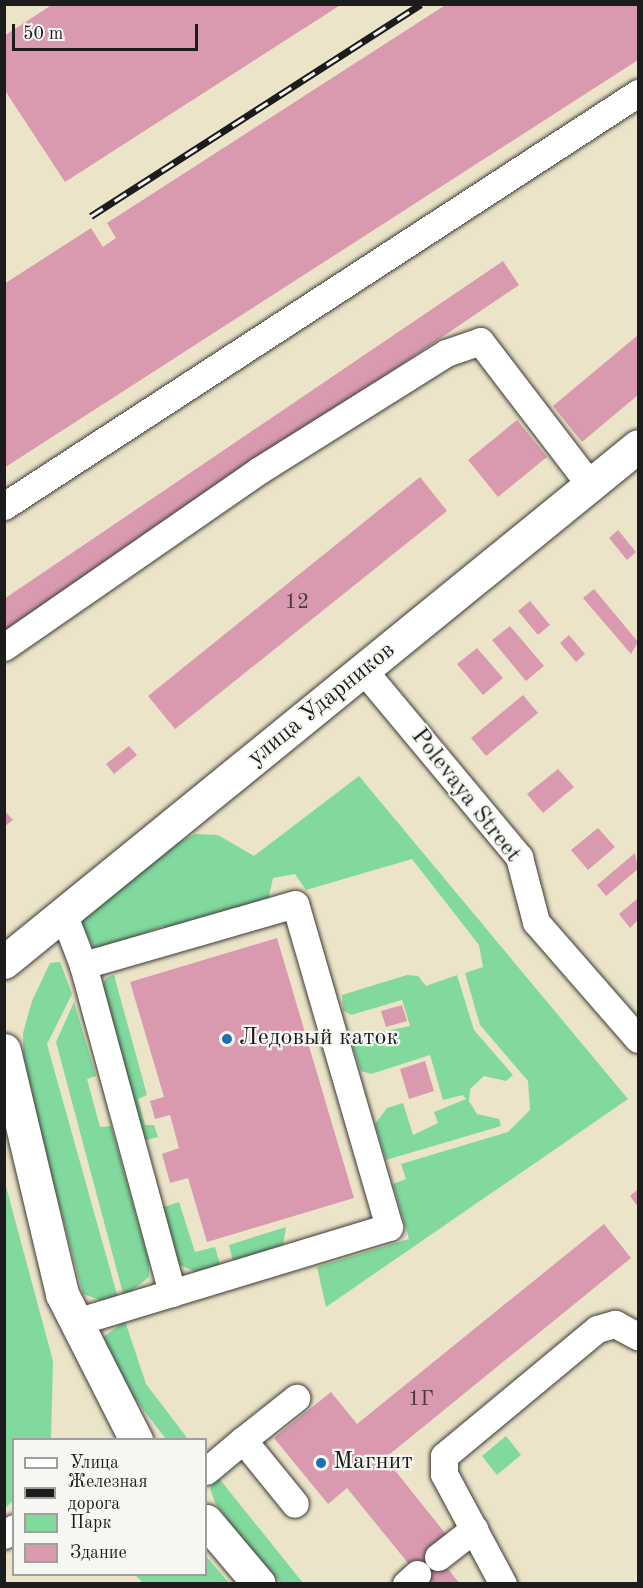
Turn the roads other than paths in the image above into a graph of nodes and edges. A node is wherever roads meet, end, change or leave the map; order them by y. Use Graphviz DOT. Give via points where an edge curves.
graph roads {
  1 [pos="639,93"];
  2 [pos="639,446"];
  3 [pos="590,486"];
  4 [pos="4,506"];
  5 [pos="4,647"];
  6 [pos="365,672"];
  7 [pos="63,913"];
  8 [pos="4,962"];
  9 [pos="83,965"];
  10 [pos="639,1039"];
  11 [pos="4,1050"];
  12 [pos="172,1293"];
  13 [pos="76,1322"];
  14 [pos="639,1336"];
  15 [pos="296,1398"];
  16 [pos="131,1438"];
  17 [pos="243,1440"];
  18 [pos="207,1470"];
  19 [pos="295,1504"];
  20 [pos="207,1522"];
  21 [pos="474,1529"];
  22 [pos="438,1557"];
  23 [pos="259,1584"];
  24 [pos="503,1584"];
  1 -- 4 [label="street"];
  2 -- 3 [label="main road, улица Ударников"];
  3 -- 5 [label="street" via="480,341 447,353 258,471"];
  3 -- 6 [label="main road, улица Ударников"];
  6 -- 7 [label="main road, улица Ударников"];
  6 -- 10 [label="street, Polevaya Street" via="519,857 536,922"];
  7 -- 8 [label="main road, улица Ударников"];
  7 -- 9 [label="street"];
  9 -- 12 [label="street"];
  9 -- 12 [label="street" via="295,904 389,1227"];
  11 -- 13 [label="main road" via="62,1294"];
  12 -- 13 [label="street"];
  13 -- 16 [label="main road"];
  14 -- 21 [label="street" via="615,1324 597,1329 448,1449 444,1474"];
  15 -- 17 [label="street"];
  17 -- 18 [label="street"];
  17 -- 19 [label="street"];
  20 -- 23 [label="main road"];
  21 -- 22 [label="street"];
  21 -- 24 [label="street"];
}
